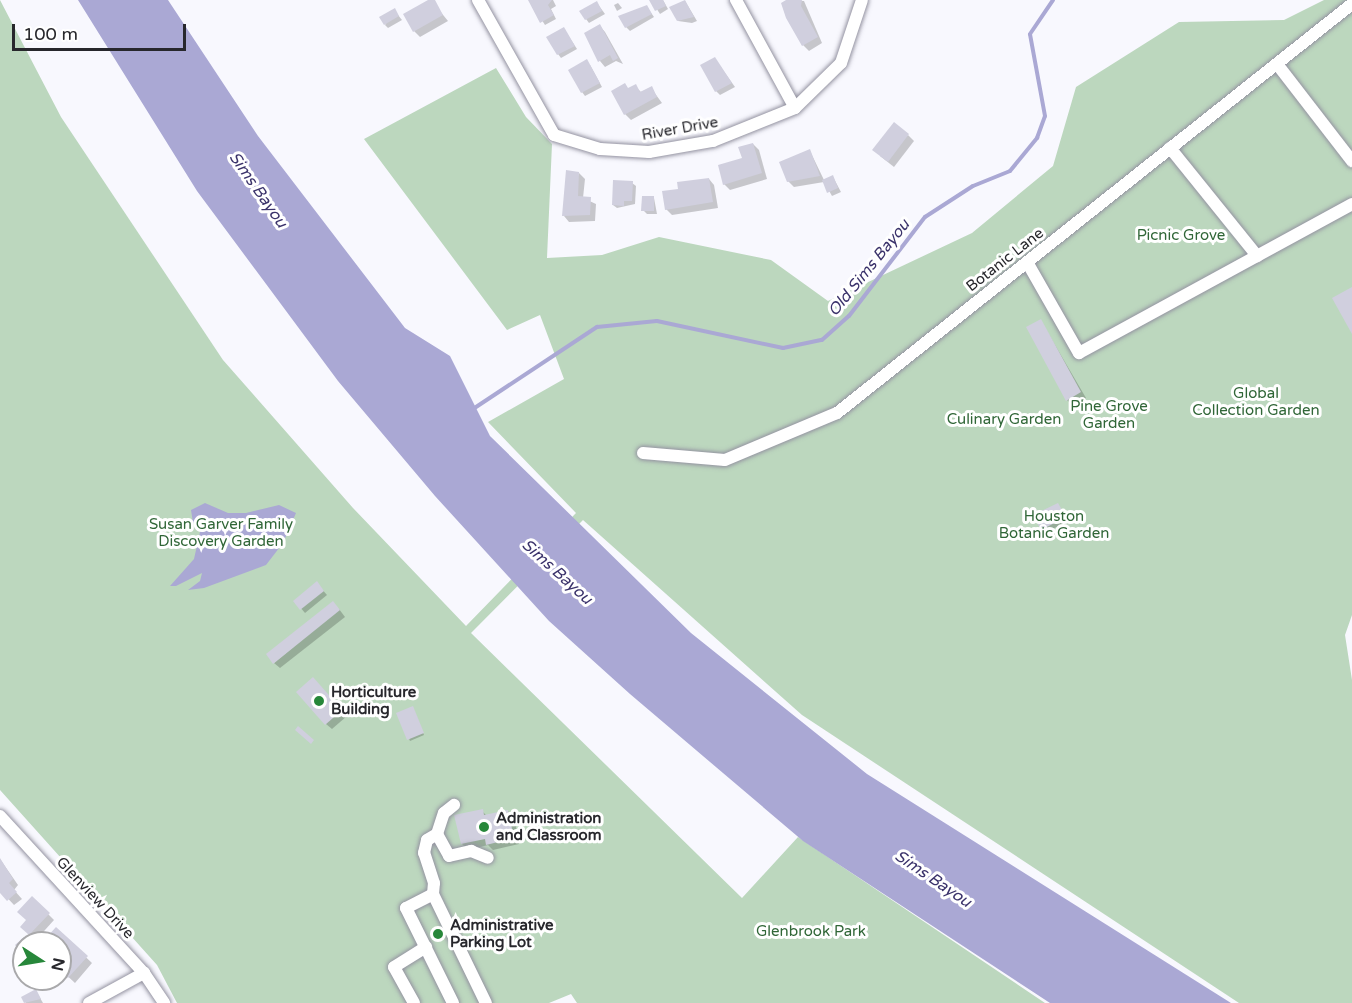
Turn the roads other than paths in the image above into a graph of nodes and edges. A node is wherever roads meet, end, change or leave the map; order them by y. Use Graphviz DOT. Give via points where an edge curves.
graph roads {
  1 [pos="478,0"];
  2 [pos="736,0"];
  3 [pos="862,0"];
  4 [pos="1352,4"];
  5 [pos="1277,64"];
  6 [pos="795,108"];
  7 [pos="1170,148"];
  8 [pos="1352,161"];
  9 [pos="1352,204"];
  10 [pos="1257,256"];
  11 [pos="1027,262"];
  12 [pos="643,453"];
  13 [pos="454,805"];
  14 [pos="0,816"];
  15 [pos="437,834"];
  16 [pos="489,858"];
  17 [pos="433,894"];
  18 [pos="426,947"];
  19 [pos="144,973"];
  20 [pos="89,1003"];
  21 [pos="164,1003"];
  22 [pos="414,1003"];
  23 [pos="453,1003"];
  24 [pos="486,1003"];
  1 -- 6 [label="street, River Drive" via="541,113 562,139 600,149 649,152 713,141"];
  2 -- 6 [label="street"];
  3 -- 6 [label="street, River Drive" via="841,63"];
  4 -- 5 [label="street, Botanic Lane"];
  5 -- 7 [label="street, Botanic Lane"];
  5 -- 8 [label="street"];
  7 -- 10 [label="street"];
  7 -- 11 [label="street, Botanic Lane"];
  9 -- 10 [label="street"];
  10 -- 11 [label="street" via="1079,353"];
  11 -- 12 [label="street, Botanic Lane" via="837,413 725,460"];
  13 -- 15 [label="street" via="444,813"];
  14 -- 19 [label="street, Glenview Drive"];
  15 -- 16 [label="street" via="448,856 471,851"];
  15 -- 17 [label="street" via="427,840 424,853 434,883"];
  17 -- 18 [label="street" via="406,908"];
  17 -- 24 [label="street"];
  18 -- 22 [label="street" via="394,967"];
  18 -- 23 [label="street"];
  19 -- 20 [label="street"];
  19 -- 21 [label="street, Glenview Drive"];
}
